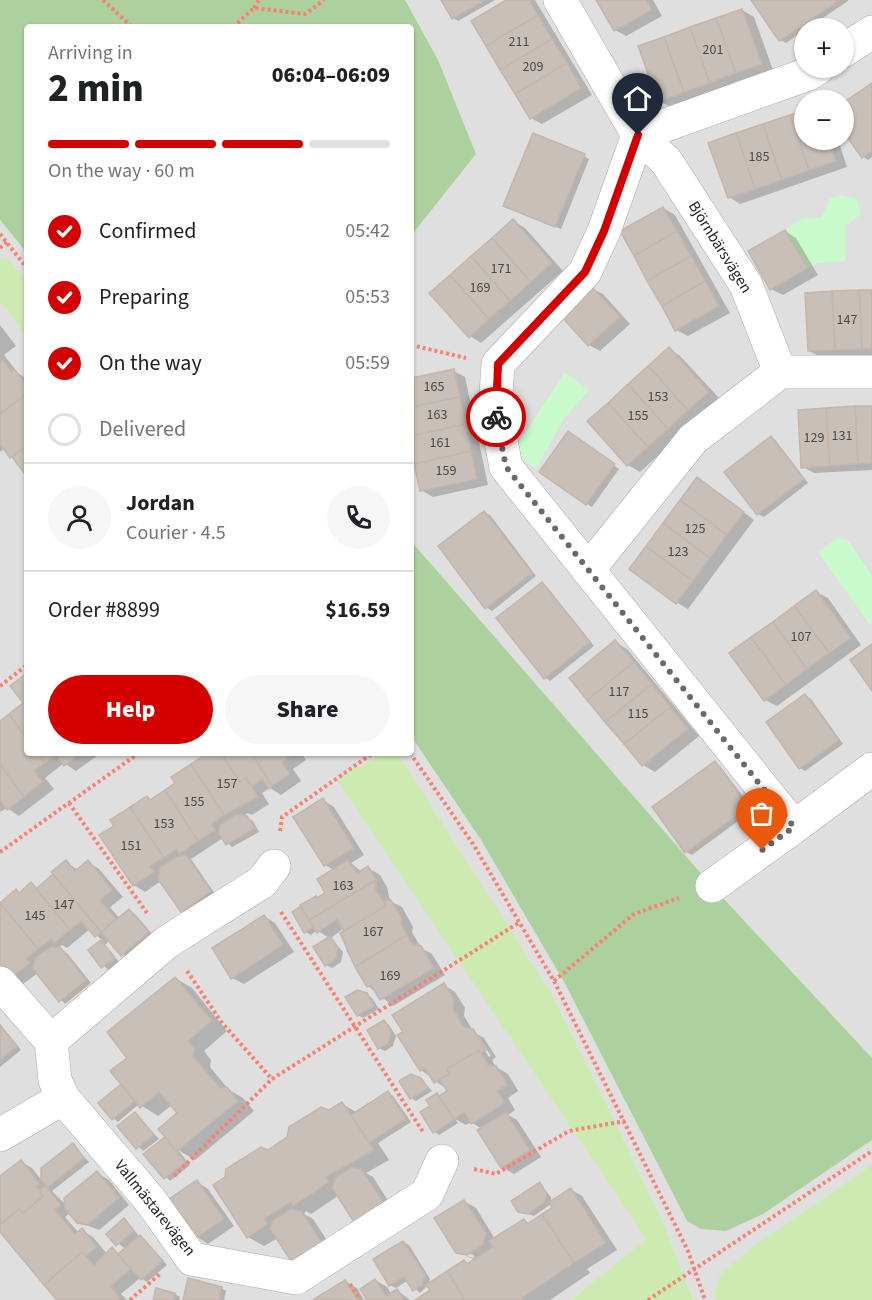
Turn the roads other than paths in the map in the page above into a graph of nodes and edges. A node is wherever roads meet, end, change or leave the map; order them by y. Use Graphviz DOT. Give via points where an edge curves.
graph roads {
  1 [pos="560,0"];
  2 [pos="872,32"];
  3 [pos="854,44"];
  4 [pos="797,78"];
  5 [pos="638,135"];
  6 [pos="780,372"];
  7 [pos="872,372"];
  8 [pos="588,570"];
  9 [pos="872,769"];
  10 [pos="794,827"];
  11 [pos="268,874"];
  12 [pos="712,886"];
  13 [pos="0,983"];
  14 [pos="51,1041"];
  15 [pos="63,1098"];
  16 [pos="0,1135"];
  17 [pos="442,1161"];
  1 -- 5 [label="street, Björnbärsvägen"];
  2 -- 3 [label="street"];
  4 -- 5 [label="street"];
  5 -- 6 [label="street, Björnbärsvägen" via="666,161 746,285"];
  5 -- 8 [label="street" via="585,272 498,364 495,410 506,467"];
  6 -- 7 [label="street"];
  6 -- 8 [label="street" via="693,439"];
  8 -- 10 [label="street"];
  9 -- 10 [label="street"];
  10 -- 12 [label="street"];
  11 -- 14 [label="street" via="168,942"];
  13 -- 14 [label="street"];
  14 -- 15 [label="street, Vallmästarevägen" via="55,1080"];
  15 -- 16 [label="street"];
  15 -- 17 [label="street, Vallmästarevägen" via="150,1200 192,1259 296,1278 427,1194"];
}
